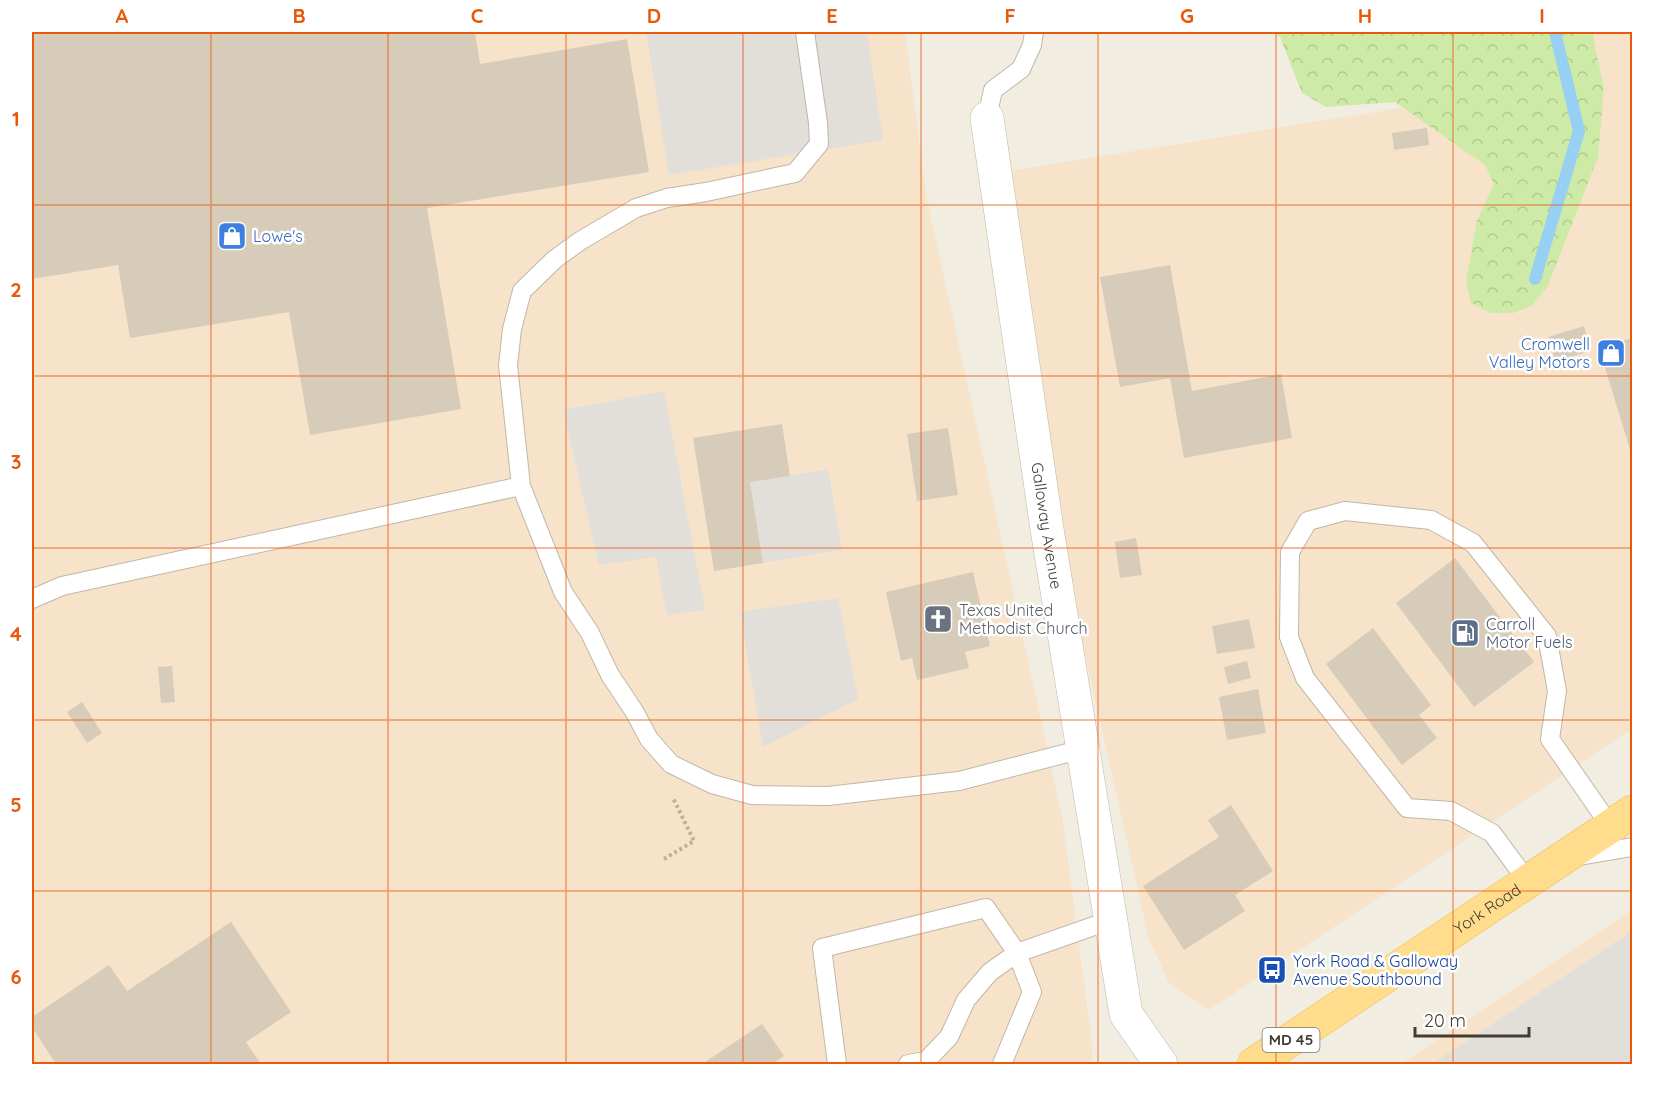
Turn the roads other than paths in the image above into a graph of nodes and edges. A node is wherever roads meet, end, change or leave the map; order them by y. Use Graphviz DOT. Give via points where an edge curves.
graph roads {
  1 [pos="805,32"];
  2 [pos="1034,32"];
  3 [pos="987,118"];
  4 [pos="521,486"];
  5 [pos="32,599"];
  6 [pos="1083,748"];
  7 [pos="1625,829"];
  8 [pos="1528,882"];
  9 [pos="1111,920"];
  10 [pos="1017,953"];
  11 [pos="837,1065"];
  12 [pos="908,1065"];
  13 [pos="1002,1065"];
  14 [pos="1161,1065"];
  15 [pos="1254,1065"];
  1 -- 4 [label="lane" via="819,144 795,173 667,198 636,208 555,259 522,291 508,365"];
  2 -- 3 [label="lane" via="1021,69 993,90"];
  3 -- 6 [label="street, Galloway Avenue"];
  4 -- 5 [label="lane" via="62,586"];
  4 -- 6 [label="lane" via="563,592 649,739 671,764 712,784 752,795 828,796 959,781"];
  6 -- 9 [label="street, Galloway Avenue"];
  7 -- 8 [label="main road, York Road / MD 45" via="1562,859"];
  7 -- 8 [label="lane" via="1550,739 1557,691 1547,636 1473,543 1431,520 1345,511 1308,522 1290,552 1289,586 1289,637 1305,678 1407,808 1451,811 1492,833"];
  8 -- 15 [label="main road, York Road / MD 45"];
  9 -- 10 [label="lane"];
  9 -- 14 [label="street, Galloway Avenue" via="1126,1014"];
  10 -- 11 [label="lane" via="986,908 822,948"];
  10 -- 12 [label="lane" via="990,972 966,1000 949,1037 927,1061"];
  10 -- 13 [label="lane" via="1032,993"];
}
